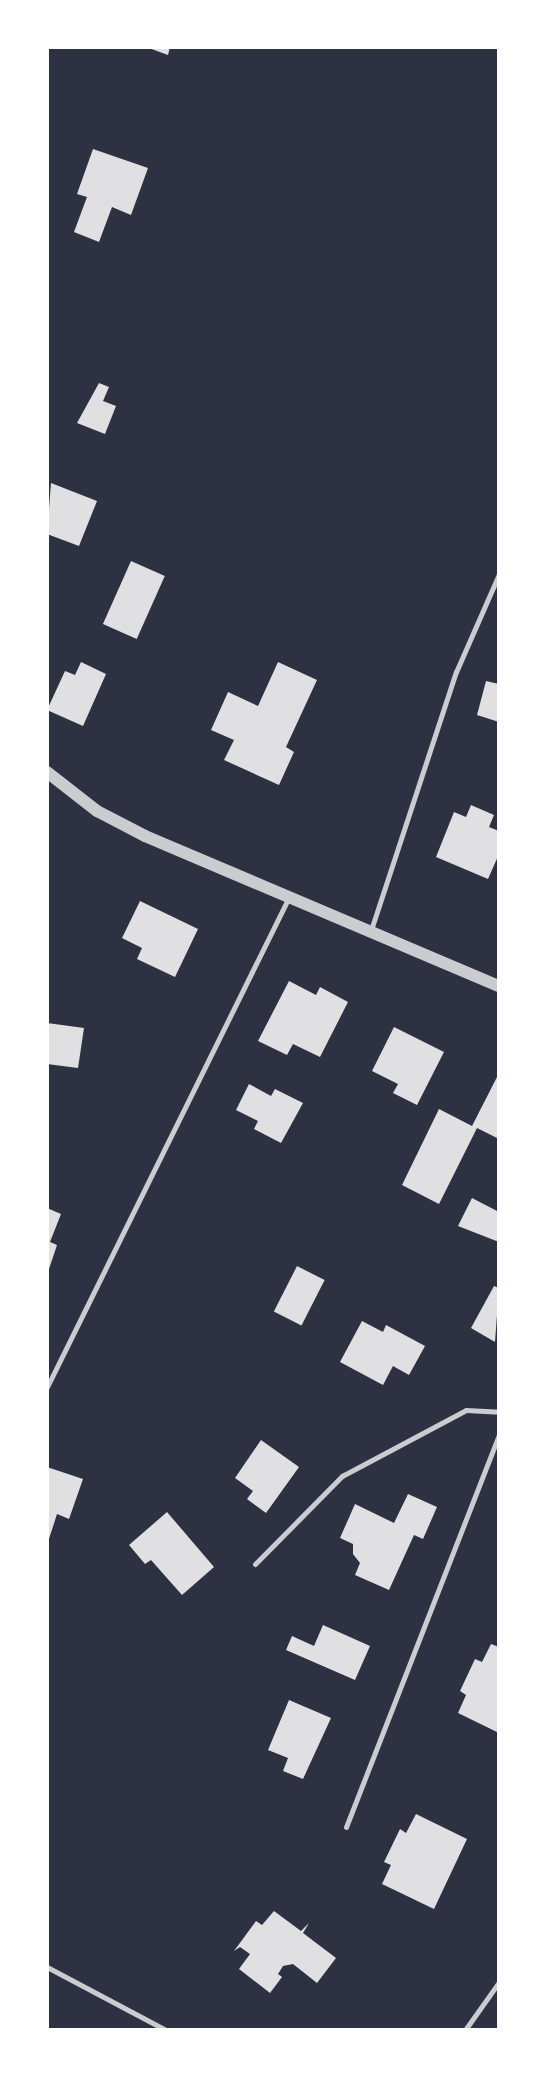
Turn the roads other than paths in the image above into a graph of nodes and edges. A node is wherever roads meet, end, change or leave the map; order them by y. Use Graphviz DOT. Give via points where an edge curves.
graph roads {
  1 [pos="499,574"];
  2 [pos="47,772"];
  3 [pos="289,897"];
  4 [pos="370,931"];
  5 [pos="499,986"];
  6 [pos="47,1387"];
  7 [pos="499,1412"];
  8 [pos="499,1434"];
  9 [pos="256,1564"];
  10 [pos="345,1827"];
  11 [pos="47,1967"];
  12 [pos="499,1982"];
  13 [pos="166,2030"];
  14 [pos="465,2030"];
  1 -- 4 [label="lane" via="456,673"];
  2 -- 3 [label="street" via="97,811"];
  3 -- 4 [label="street"];
  3 -- 6 [label="lane"];
  4 -- 5 [label="street"];
  7 -- 9 [label="lane" via="466,1410 342,1476"];
  8 -- 10 [label="lane"];
  11 -- 13 [label="lane"];
  12 -- 14 [label="lane"];
}
